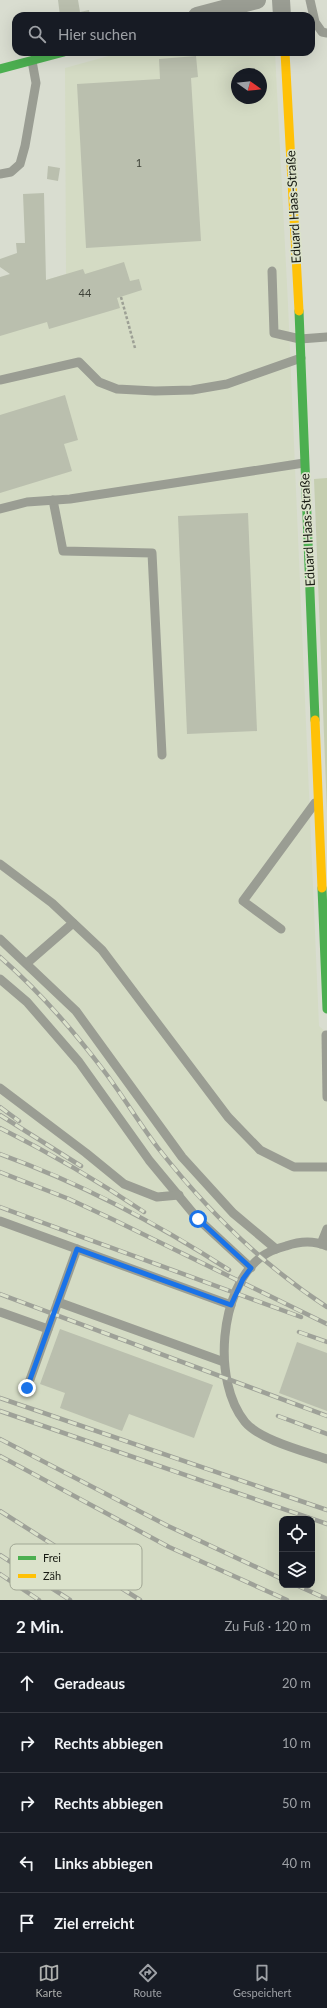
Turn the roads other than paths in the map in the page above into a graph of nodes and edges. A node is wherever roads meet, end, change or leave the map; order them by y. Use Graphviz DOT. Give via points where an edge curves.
graph roads {
  1 [pos="257,0"];
  2 [pos="281,0"];
  3 [pos="310,0"];
  4 [pos="212,12"];
  5 [pos="282,12"];
  6 [pos="313,12"];
  7 [pos="315,22"];
  8 [pos="327,33"];
  9 [pos="48,56"];
  10 [pos="285,56"];
  11 [pos="32,60"];
  12 [pos="0,69"];
  13 [pos="0,174"];
  14 [pos="272,271"];
  15 [pos="327,337"];
  16 [pos="300,339"];
  17 [pos="301,358"];
  18 [pos="0,380"];
  19 [pos="304,463"];
  20 [pos="53,500"];
  21 [pos="0,509"];
  22 [pos="162,755"];
  23 [pos="318,799"];
  24 [pos="0,864"];
  25 [pos="73,923"];
  26 [pos="281,929"];
  27 [pos="2,943"];
  28 [pos="27,963"];
  29 [pos="0,979"];
  30 [pos="327,1009"];
  31 [pos="326,1035"];
  32 [pos="0,1088"];
  33 [pos="327,1097"];
  34 [pos="327,1167"];
  35 [pos="179,1195"];
  36 [pos="0,1221"];
  37 [pos="327,1229"];
  38 [pos="324,1245"];
  39 [pos="77,1249"];
  40 [pos="276,1249"];
  41 [pos="251,1268"];
  42 [pos="58,1302"];
  43 [pos="231,1305"];
  44 [pos="0,1312"];
  45 [pos="48,1329"];
  46 [pos="224,1362"];
  47 [pos="27,1388"];
  48 [pos="327,1459"];
  1 -- 4 [label="street"];
  2 -- 5 [label="street"];
  3 -- 6 [label="lane"];
  7 -- 8 [label="lane" via="322,32"];
  9 -- 11 [label="street"];
  10 -- 16 [label="street, Eduard Haas-Straße"];
  11 -- 12 [label="street"];
  11 -- 13 [label="lane" via="36,83 20,164 11,172"];
  14 -- 16 [label="lane" via="274,333"];
  15 -- 16 [label="lane"];
  16 -- 17 [label="street, Eduard Haas-Straße"];
  17 -- 18 [label="lane" via="227,384 192,390 117,389 99,382 79,362"];
  17 -- 19 [label="street, Eduard Haas-Straße"];
  19 -- 20 [label="lane"];
  19 -- 23 [label="street, Eduard Haas-Straße"];
  20 -- 21 [label="lane" via="27,502"];
  20 -- 22 [label="lane" via="63,551 152,553"];
  23 -- 26 [label="lane" via="243,901"];
  23 -- 30 [label="street, Eduard Haas-Straße"];
  24 -- 25 [label="lane" via="52,903"];
  25 -- 28 [label="lane"];
  25 -- 34 [label="lane" via="102,950 228,1117 260,1150 294,1167"];
  27 -- 28 [label="lane"];
  28 -- 40 [label="lane" via="76,1011 182,1157 233,1213"];
  29 -- 35 [label="lane" via="27,1002 79,1062 149,1160"];
  31 -- 33 [label="lane"];
  32 -- 35 [label="lane" via="124,1184 157,1196"];
  35 -- 41 [label="lane" via="198,1219"];
  36 -- 39 [label="lane"];
  37 -- 38 [label="lane"];
  38 -- 40 [label="lane" via="314,1241"];
  39 -- 42 [label="lane"];
  39 -- 43 [label="lane"];
  40 -- 41 [label="lane" via="261,1257"];
  41 -- 43 [label="lane"];
  42 -- 45 [label="lane"];
  42 -- 46 [label="lane"];
  43 -- 46 [label="lane"];
  44 -- 45 [label="lane"];
  45 -- 47 [label="lane"];
  46 -- 48 [label="lane" via="231,1398 246,1422 268,1438"];
}
